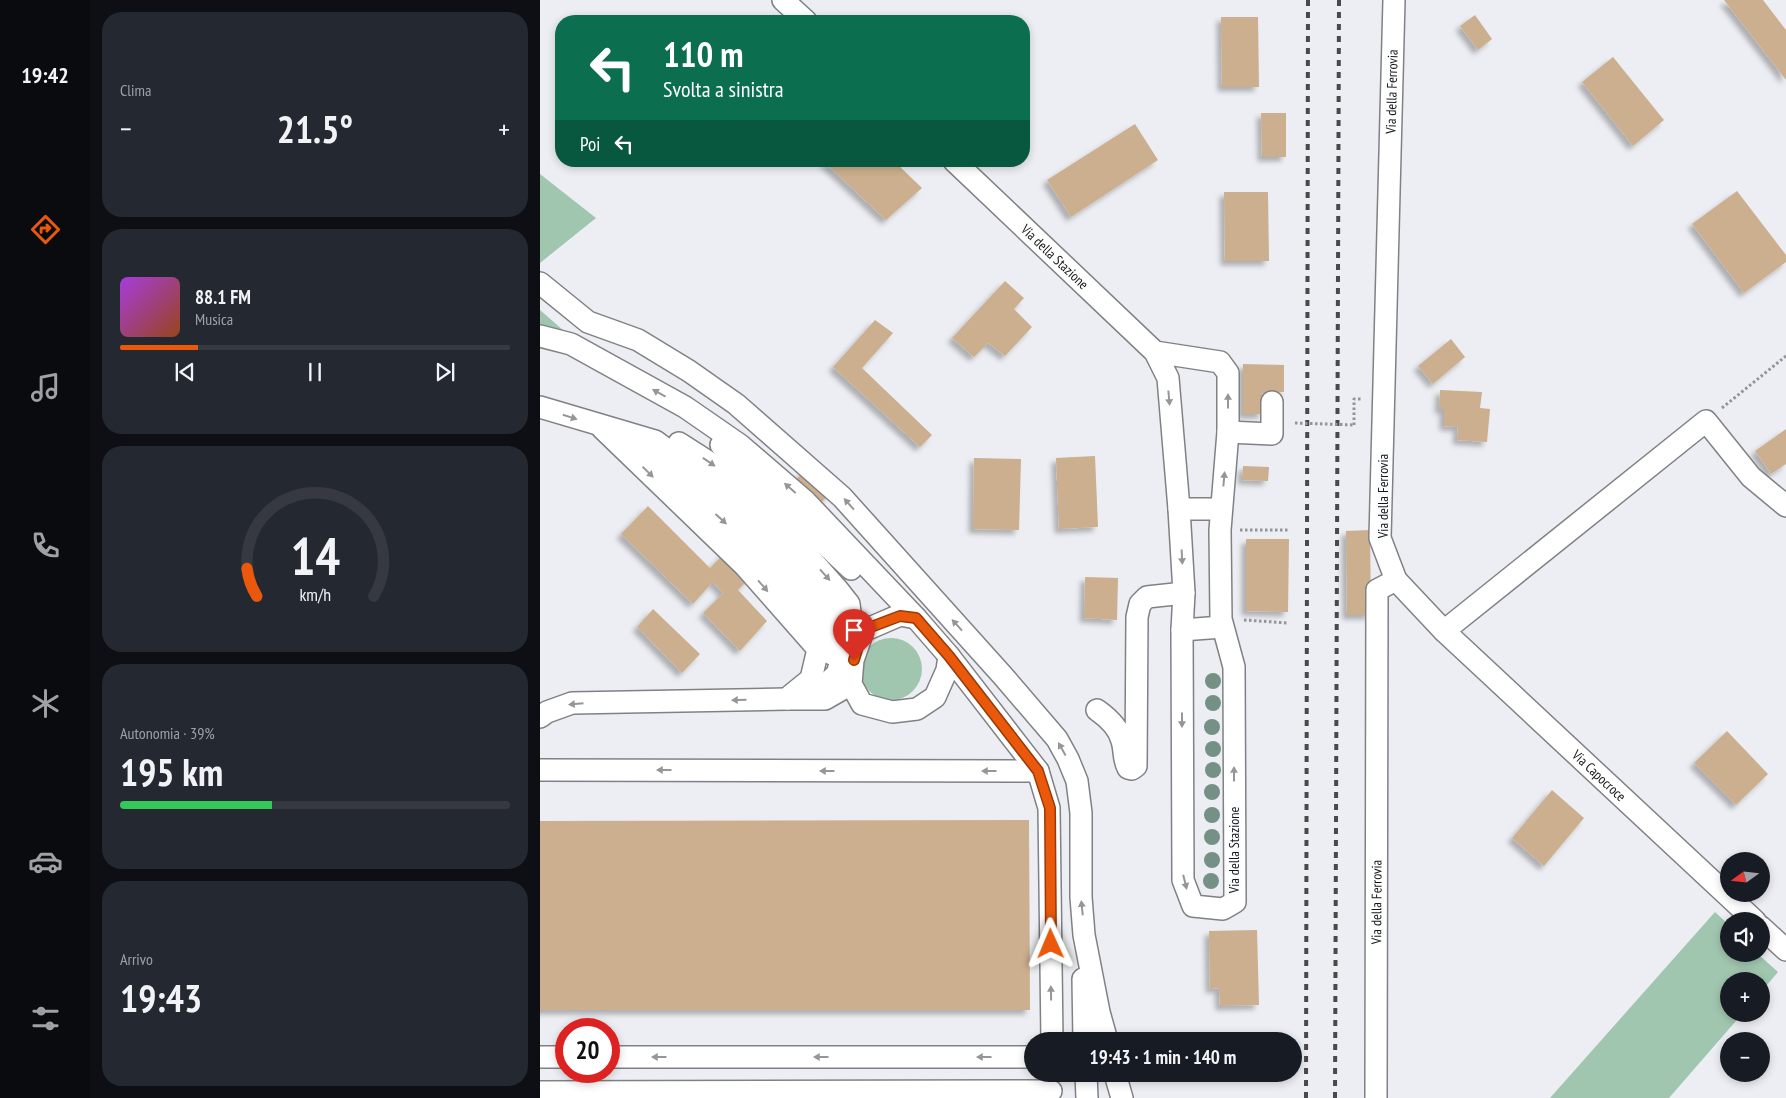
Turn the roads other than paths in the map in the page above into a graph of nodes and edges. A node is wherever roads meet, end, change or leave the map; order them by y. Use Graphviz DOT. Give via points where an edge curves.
graph roads {
  1 [pos="783,0"];
  2 [pos="1394,0"];
  3 [pos="799,15"];
  4 [pos="960,167"];
  5 [pos="540,283"];
  6 [pos="540,336"];
  7 [pos="1156,352"];
  8 [pos="1272,402"];
  9 [pos="540,407"];
  10 [pos="600,426"];
  11 [pos="1228,432"];
  12 [pos="1786,506"];
  13 [pos="1179,509"];
  14 [pos="1221,509"];
  15 [pos="1396,580"];
  16 [pos="1184,593"];
  17 [pos="908,616"];
  18 [pos="1221,623"];
  19 [pos="1182,630"];
  20 [pos="1444,631"];
  21 [pos="949,656"];
  22 [pos="851,684"];
  23 [pos="788,699"];
  24 [pos="1098,710"];
  25 [pos="540,717"];
  26 [pos="540,770"];
  27 [pos="1038,771"];
  28 [pos="1745,912"];
  29 [pos="1084,935"];
  30 [pos="1770,935"];
  31 [pos="1786,950"];
  32 [pos="1052,1032"];
  33 [pos="1084,1032"];
  34 [pos="1105,1032"];
  35 [pos="540,1057"];
  36 [pos="555,1057"];
  37 [pos="620,1057"];
  38 [pos="1024,1057"];
  39 [pos="1086,1082"];
  40 [pos="1118,1082"];
  41 [pos="1051,1088"];
  42 [pos="540,1092"];
  43 [pos="655,1095"];
  44 [pos="802,1095"];
  45 [pos="1087,1098"];
  46 [pos="1122,1098"];
  47 [pos="1376,1098"];
  1 -- 3 [label="street"];
  2 -- 15 [label="street, Via della Ferrovia" via="1380,538"];
  4 -- 7 [label="street, Via della Stazione"];
  29 -- 5 [label="street, one-way" via="1081,813 1077,781 1057,739 849,504 824,480 736,404 689,371 638,340 588,322"];
  17 -- 6 [label="street, one-way" via="733,458 685,407 571,344"];
  11 -- 7 [label="street, Via della Stazione, one-way" via="1228,373 1220,362"];
  7 -- 13 [label="street, Via della Stazione, one-way" via="1168,378"];
  8 -- 11 [label="street" via="1272,434"];
  9 -- 10 [label="street, one-way"];
  10 -- 23 [label="street, one-way" via="650,454 760,554 837,645 817,685"];
  10 -- 23 [label="street, one-way" via="656,428 715,466 784,529 849,604 855,644 842,677 823,695"];
  14 -- 11 [label="street, Via della Stazione, one-way"];
  12 -- 20 [label="street" via="1751,477 1706,421"];
  13 -- 14 [label="street"];
  13 -- 16 [label="street, Via della Stazione, one-way"];
  14 -- 18 [label="street, Via della Stazione"];
  15 -- 20 [label="street, Via Capocroce"];
  15 -- 47 [label="street, Via della Ferrovia" via="1377,590"];
  16 -- 19 [label="street, Via della Stazione"];
  16 -- 24 [label="street" via="1147,597 1140,604 1137,617 1136,766 1132,769 1125,763 1122,739 1109,719"];
  17 -- 21 [label="street"];
  17 -- 22 [label="street" via="863,630"];
  18 -- 19 [label="street"];
  19 -- 18 [label="street, Via della Stazione, one-way" via="1183,880 1193,906 1223,909 1234,902 1234,667"];
  20 -- 28 [label="street, Via Capocroce"];
  21 -- 22 [label="street" via="936,697 917,709 892,712 862,704"];
  21 -- 27 [label="street"];
  22 -- 23 [label="street" via="825,699"];
  23 -- 25 [label="street, one-way" via="572,703"];
  27 -- 26 [label="street, one-way"];
  32 -- 27 [label="street, one-way" via="1050,808"];
  29 -- 33 [label="street"];
  29 -- 34 [label="street"];
  30 -- 31 [label="street"];
  35 -- 36 [label="street"];
  38 -- 37 [label="street, one-way"];
  39 -- 45 [label="street"];
  40 -- 46 [label="street"];
  41 -- 44 [label="street"];
  42 -- 43 [label="street"];
  43 -- 44 [label="street"];
}
